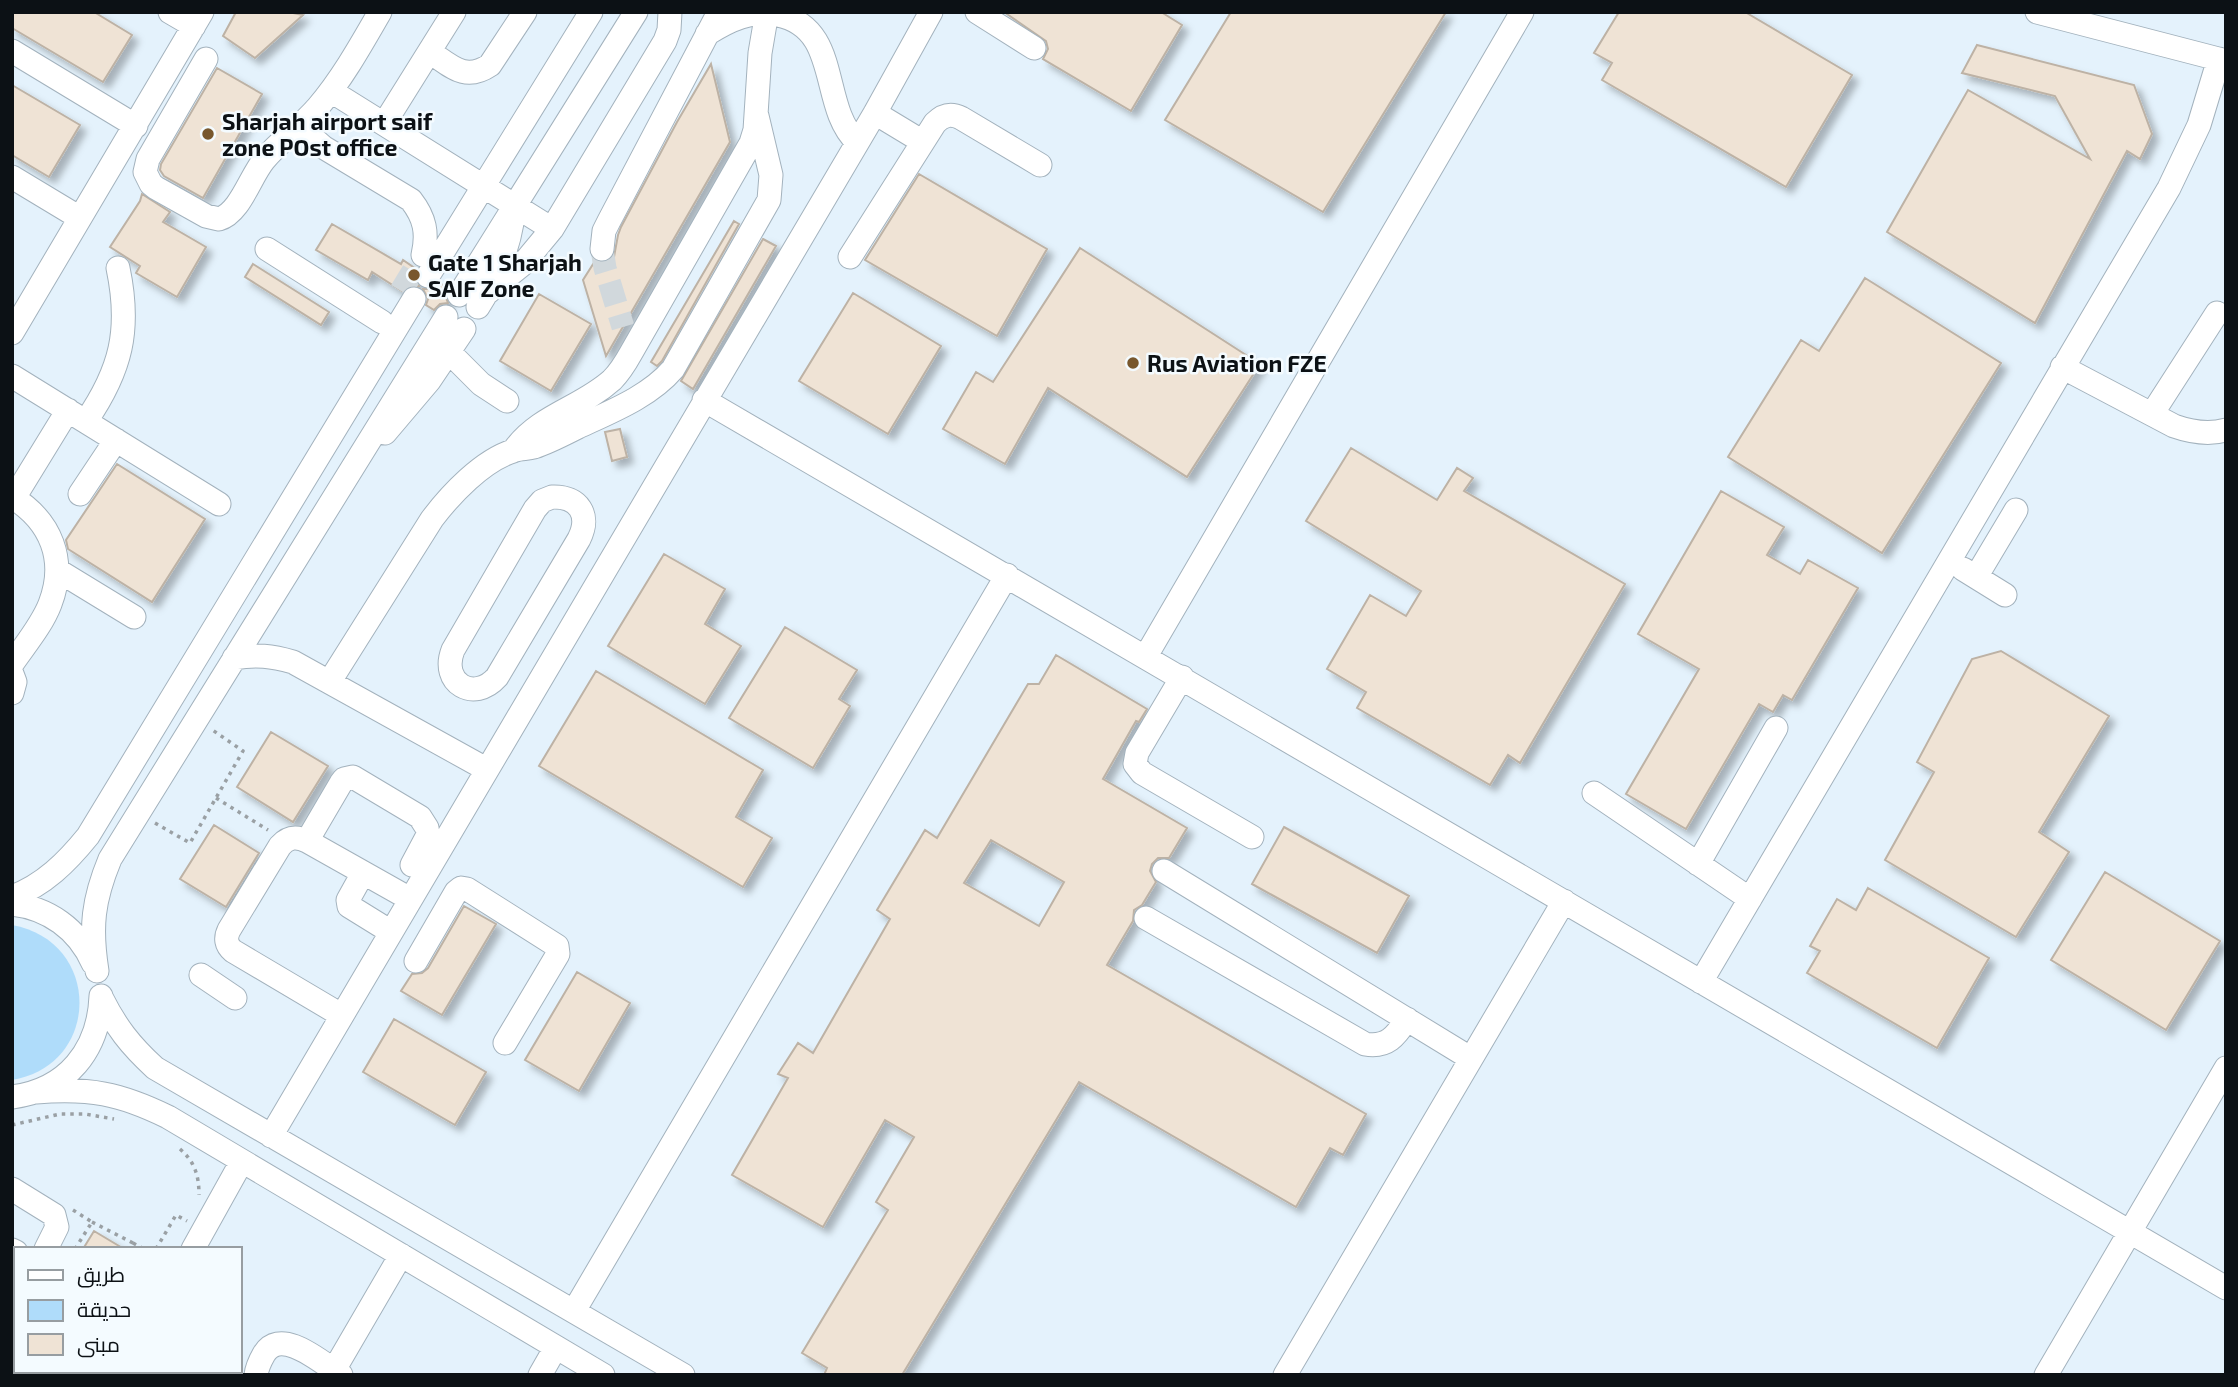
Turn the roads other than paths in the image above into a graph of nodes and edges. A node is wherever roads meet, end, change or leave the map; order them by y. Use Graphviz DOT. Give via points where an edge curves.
graph roads {
  1 [pos="170,12"];
  2 [pos="380,12"];
  3 [pos="454,12"];
  4 [pos="525,12"];
  5 [pos="591,12"];
  6 [pos="636,12"];
  7 [pos="670,12"];
  8 [pos="719,12"];
  9 [pos="767,12"];
  10 [pos="931,12"];
  11 [pos="977,12"];
  12 [pos="1522,12"];
  13 [pos="2036,12"];
  14 [pos="198,19"];
  15 [pos="707,34"];
  16 [pos="1034,48"];
  17 [pos="12,51"];
  18 [pos="430,51"];
  19 [pos="206,59"];
  20 [pos="2222,60"];
  21 [pos="331,91"];
  22 [pos="875,113"];
  23 [pos="757,116"];
  24 [pos="304,122"];
  25 [pos="384,124"];
  26 [pos="136,126"];
  27 [pos="857,142"];
  28 [pos="923,142"];
  29 [pos="1040,165"];
  30 [pos="12,177"];
  31 [pos="483,186"];
  32 [pos="515,206"];
  33 [pos="80,218"];
  34 [pos="552,229"];
  35 [pos="267,249"];
  36 [pos="602,249"];
  37 [pos="850,257"];
  38 [pos="118,268"];
  39 [pos="20,303"];
  40 [pos="2217,313"];
  41 [pos="382,322"];
  42 [pos="623,327"];
  43 [pos="12,333"];
  44 [pos="449,352"];
  45 [pos="631,353"];
  46 [pos="2062,367"];
  47 [pos="12,376"];
  48 [pos="360,388"];
  49 [pos="704,400"];
  50 [pos="507,401"];
  51 [pos="2152,414"];
  52 [pos="77,416"];
  53 [pos="2226,429"];
  54 [pos="116,440"];
  55 [pos="513,450"];
  56 [pos="358,459"];
  57 [pos="80,494"];
  58 [pos="13,497"];
  59 [pos="219,504"];
  60 [pos="2016,510"];
  61 [pos="571,553"];
  62 [pos="1948,561"];
  63 [pos="57,570"];
  64 [pos="602,573"];
  65 [pos="1007,575"];
  66 [pos="1976,577"];
  67 [pos="2005,595"];
  68 [pos="134,617"];
  69 [pos="1146,656"];
  70 [pos="234,658"];
  71 [pos="12,664"];
  72 [pos="12,674"];
  73 [pos="1182,677"];
  74 [pos="330,681"];
  75 [pos="12,693"];
  76 [pos="1776,728"];
  77 [pos="486,769"];
  78 [pos="1594,793"];
  79 [pos="1252,837"];
  80 [pos="296,841"];
  81 [pos="1698,864"];
  82 [pos="1164,871"];
  83 [pos="363,873"];
  84 [pos="408,893"];
  85 [pos="12,897"];
  86 [pos="1750,899"];
  87 [pos="1564,901"];
  88 [pos="12,904"];
  89 [pos="448,906"];
  90 [pos="1146,918"];
  91 [pos="391,932"];
  92 [pos="237,953"];
  93 [pos="416,961"];
  94 [pos="97,971"];
  95 [pos="1701,982"];
  96 [pos="217,986"];
  97 [pos="102,997"];
  98 [pos="341,1015"];
  99 [pos="1407,1020"];
  100 [pos="505,1043"];
  101 [pos="1470,1058"];
  102 [pos="2226,1068"];
  103 [pos="36,1092"];
  104 [pos="13,1097"];
  105 [pos="271,1136"];
  106 [pos="243,1161"];
  107 [pos="12,1189"];
  108 [pos="2130,1231"];
  109 [pos="47,1247"];
  110 [pos="194,1247"];
  111 [pos="401,1255"];
  112 [pos="2226,1288"];
  113 [pos="574,1311"];
  114 [pos="556,1347"];
  115 [pos="338,1373"];
  116 [pos="256,1375"];
  117 [pos="540,1375"];
  118 [pos="603,1375"];
  119 [pos="683,1375"];
  120 [pos="1285,1375"];
  121 [pos="2046,1375"];
  1 -- 14 [label="street"];
  2 -- 21 [label="street"];
  3 -- 18 [label="street"];
  4 -- 18 [label="street" via="482,71 463,72"];
  5 -- 31 [label="street"];
  6 -- 32 [label="street"];
  7 -- 34 [label="street" via="665,41"];
  8 -- 15 [label="street"];
  9 -- 15 [label="street" via="725,22"];
  9 -- 23 [label="street"];
  9 -- 27 [label="street" via="806,28 819,45 841,120"];
  10 -- 22 [label="street"];
  11 -- 16 [label="street"];
  12 -- 69 [label="street"];
  13 -- 20 [label="street"];
  14 -- 26 [label="street"];
  15 -- 36 [label="street" via="604,231"];
  17 -- 26 [label="street"];
  18 -- 25 [label="street"];
  19 -- 24 [label="street" via="145,165 147,178 156,188 212,219 226,217 261,163"];
  20 -- 46 [label="street" via="2185,157"];
  21 -- 24 [label="street"];
  21 -- 25 [label="street"];
  22 -- 27 [label="street"];
  22 -- 28 [label="street"];
  23 -- 45 [label="street" via="745,155"];
  23 -- 55 [label="street" via="771,175 769,201 673,369 653,387 613,410 535,447"];
  24 -- 31 [label="street" via="323,147 411,200 425,223 422,266"];
  25 -- 31 [label="street"];
  26 -- 33 [label="street"];
  27 -- 49 [label="street"];
  28 -- 29 [label="street" via="939,119 956,116"];
  28 -- 37 [label="street"];
  30 -- 33 [label="street"];
  31 -- 32 [label="street"];
  32 -- 34 [label="street"];
  32 -- 34 [label="street" via="475,299 523,264"];
  33 -- 39 [label="street"];
  35 -- 41 [label="street"];
  38 -- 52 [label="street" via="124,294 122,347 103,397"];
  39 -- 43 [label="street"];
  40 -- 51 [label="street"];
  41 -- 48 [label="street" via="368,351"];
  41 -- 48 [label="street" via="408,295"];
  42 -- 45 [label="street"];
  44 -- 50 [label="street" via="481,384"];
  44 -- 56 [label="street" via="408,409"];
  44 -- 56 [label="street" via="455,323"];
  45 -- 55 [label="street" via="612,379 532,429"];
  46 -- 51 [label="street"];
  46 -- 62 [label="street"];
  47 -- 52 [label="street"];
  48 -- 85 [label="street" via="88,836 46,878"];
  49 -- 64 [label="street"];
  49 -- 65 [label="street"];
  51 -- 53 [label="street" via="2189,431"];
  52 -- 54 [label="street"];
  52 -- 58 [label="street"];
  54 -- 57 [label="street"];
  54 -- 59 [label="street"];
  55 -- 74 [label="street" via="449,496"];
  56 -- 70 [label="street"];
  58 -- 63 [label="street" via="29,507 49,534"];
  60 -- 66 [label="street"];
  61 -- 61 [label="street" via="584,529 580,509 563,497 542,501 453,650 450,670 461,686 481,689 497,677"];
  61 -- 64 [label="street"];
  62 -- 66 [label="street"];
  62 -- 86 [label="street"];
  63 -- 68 [label="street"];
  63 -- 71 [label="street" via="49,607"];
  64 -- 77 [label="street"];
  65 -- 69 [label="street"];
  65 -- 113 [label="street"];
  66 -- 67 [label="street"];
  69 -- 73 [label="street"];
  70 -- 74 [label="street" via="274,656"];
  70 -- 94 [label="street" via="110,859 93,914"];
  72 -- 75 [label="street"];
  73 -- 79 [label="street" via="1135,764 1142,773"];
  73 -- 87 [label="street"];
  74 -- 77 [label="street"];
  76 -- 81 [label="street"];
  77 -- 84 [label="street"];
  78 -- 81 [label="street"];
  80 -- 83 [label="street"];
  80 -- 84 [label="street" via="341,783 348,777 358,778 420,817 427,828"];
  80 -- 92 [label="street" via="227,934 230,948"];
  81 -- 86 [label="street"];
  82 -- 99 [label="street"];
  83 -- 84 [label="street"];
  83 -- 91 [label="street" via="349,906"];
  84 -- 89 [label="street"];
  84 -- 91 [label="street"];
  86 -- 95 [label="street"];
  87 -- 95 [label="street"];
  87 -- 101 [label="street"];
  88 -- 94 [label="street" via="57,919 88,951"];
  89 -- 93 [label="street"];
  89 -- 100 [label="street" via="464,888 559,948"];
  90 -- 99 [label="street" via="1366,1044 1392,1040"];
  91 -- 98 [label="street"];
  92 -- 96 [label="street"];
  92 -- 98 [label="street"];
  94 -- 97 [label="street"];
  95 -- 108 [label="street"];
  97 -- 103 [label="street" via="91,1044 77,1065"];
  97 -- 105 [label="street" via="115,1024 155,1068"];
  98 -- 105 [label="street"];
  99 -- 101 [label="street"];
  101 -- 120 [label="street"];
  102 -- 108 [label="street"];
  103 -- 104 [label="street"];
  103 -- 106 [label="street" via="104,1092 137,1102"];
  105 -- 113 [label="street"];
  106 -- 110 [label="street"];
  106 -- 111 [label="street"];
  107 -- 109 [label="street" via="54,1215 57,1227"];
  108 -- 112 [label="street"];
  108 -- 121 [label="street"];
  111 -- 114 [label="street"];
  111 -- 115 [label="street"];
  113 -- 119 [label="street"];
  114 -- 117 [label="street"];
  114 -- 118 [label="street"];
  115 -- 116 [label="street" via="283,1342 268,1348"];
}
